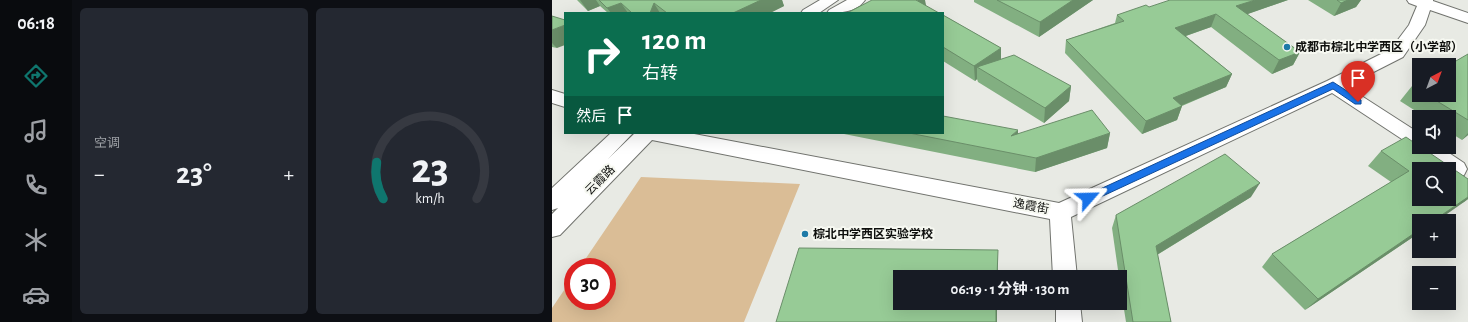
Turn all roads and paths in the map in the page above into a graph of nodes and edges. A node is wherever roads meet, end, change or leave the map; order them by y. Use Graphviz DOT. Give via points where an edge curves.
graph roads {
  1 [pos="858,0"];
  2 [pos="1422,1"];
  3 [pos="827,4"];
  4 [pos="810,12"];
  5 [pos="1468,18"];
  6 [pos="1333,85"];
  7 [pos="552,96"];
  8 [pos="564,101"];
  9 [pos="622,134"];
  10 [pos="646,134"];
  11 [pos="657,134"];
  12 [pos="1412,138"];
  13 [pos="1436,154"];
  14 [pos="1458,169"];
  15 [pos="552,201"];
  16 [pos="1060,212"];
  17 [pos="552,228"];
  18 [pos="1064,270"];
  19 [pos="1068,310"];
  20 [pos="1069,322"];
  1 -- 3 [label="street"];
  2 -- 5 [label="street"];
  2 -- 6 [label="street, 逸霞街" via="1417,25 1397,53"];
  3 -- 4 [label="street"];
  6 -- 12 [label="street"];
  6 -- 16 [label="street, 逸霞街"];
  7 -- 8 [label="street"];
  9 -- 15 [label="street"];
  10 -- 17 [label="street, 云霞路"];
  11 -- 16 [label="street, 逸霞街"];
  13 -- 14 [label="street"];
  16 -- 18 [label="street"];
  19 -- 20 [label="street"];
}
